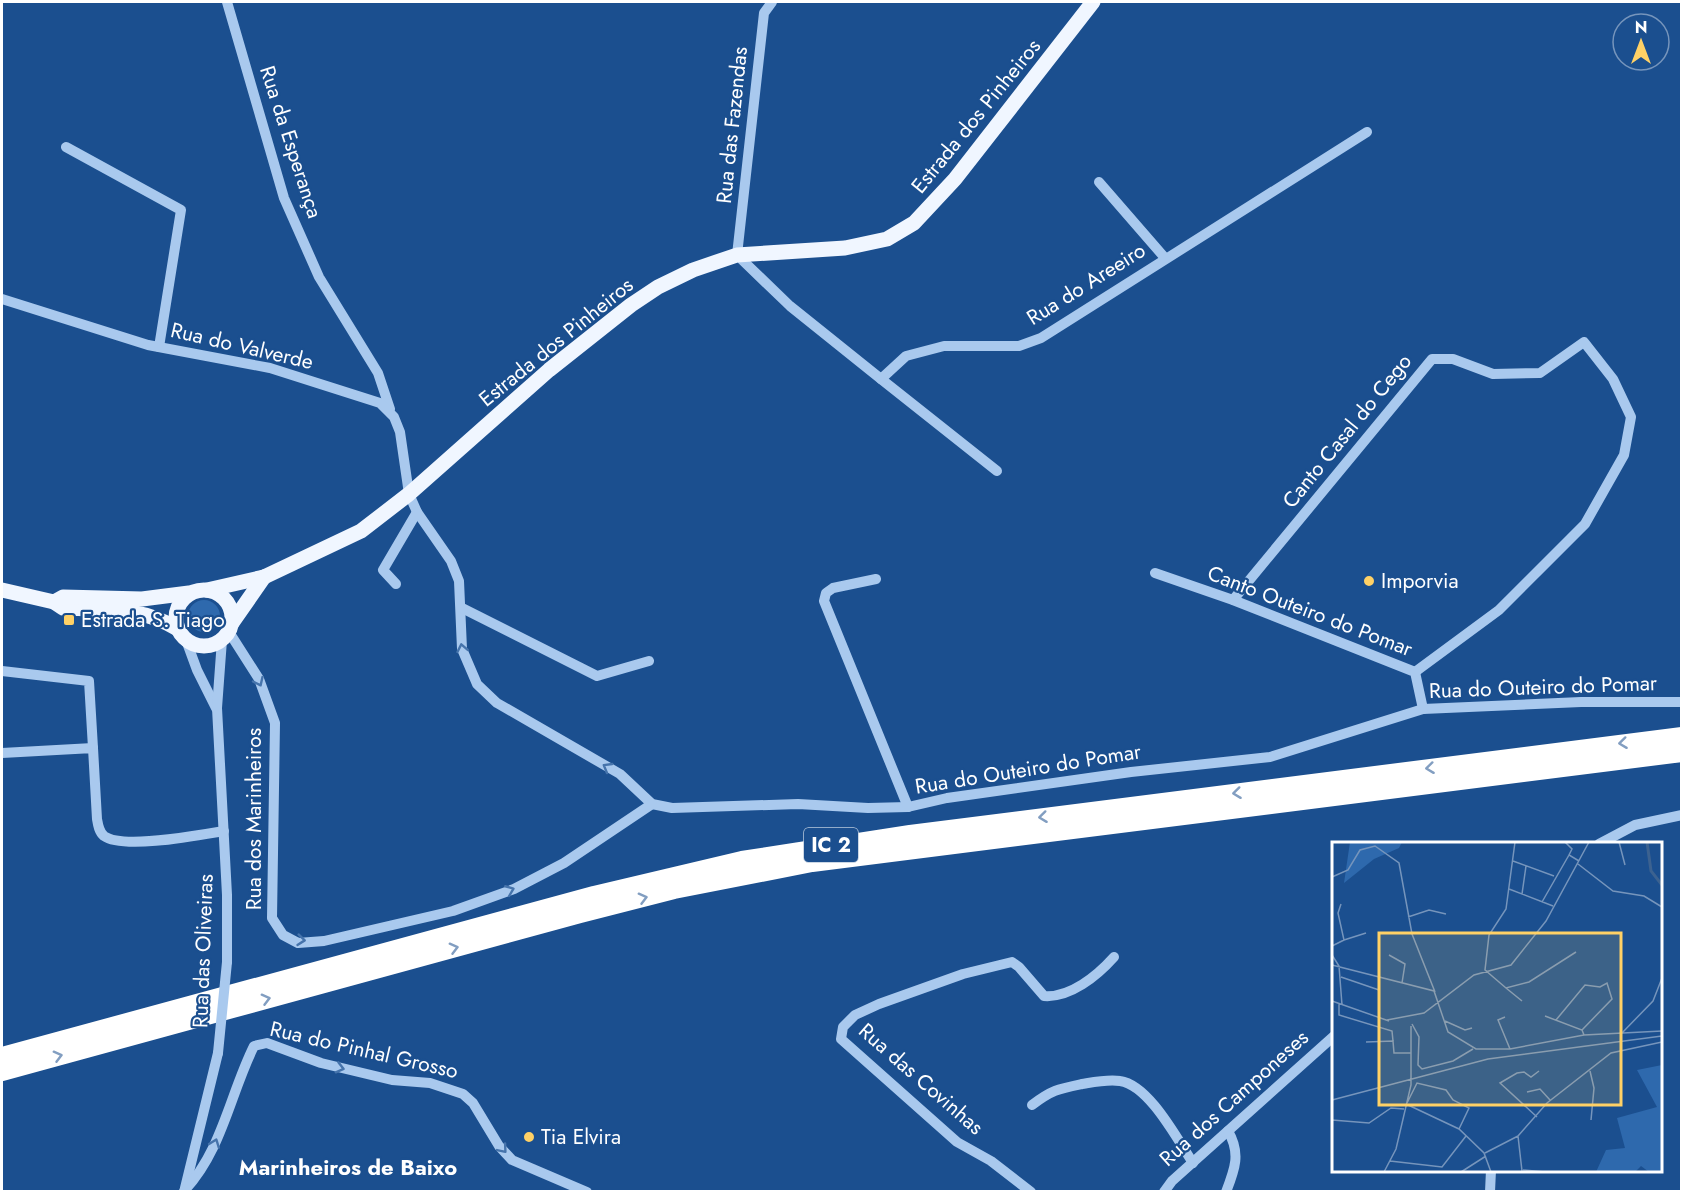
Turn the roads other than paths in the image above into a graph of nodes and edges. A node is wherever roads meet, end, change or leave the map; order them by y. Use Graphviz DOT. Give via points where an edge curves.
graph roads {
  1 [pos="227,2"];
  2 [pos="772,2"];
  3 [pos="1093,2"];
  4 [pos="1367,132"];
  5 [pos="66,147"];
  6 [pos="1099,182"];
  7 [pos="737,255"];
  8 [pos="1165,258"];
  9 [pos="2,299"];
  10 [pos="159,347"];
  11 [pos="881,379"];
  12 [pos="394,417"];
  13 [pos="997,471"];
  14 [pos="409,495"];
  15 [pos="417,512"];
  16 [pos="1155,573"];
  17 [pos="264,577"];
  18 [pos="876,579"];
  19 [pos="396,584"];
  20 [pos="2,590"];
  21 [pos="207,590"];
  22 [pos="189,594"];
  23 [pos="1233,600"];
  24 [pos="54,602"];
  25 [pos="462,608"];
  26 [pos="227,632"];
  27 [pos="182,634"];
  28 [pos="649,661"];
  29 [pos="2,671"];
  30 [pos="1415,672"];
  31 [pos="1681,701"];
  32 [pos="217,708"];
  33 [pos="1424,709"];
  34 [pos="1682,736"];
  35 [pos="93,748"];
  36 [pos="2,753"];
  37 [pos="1682,753"];
  38 [pos="652,804"];
  39 [pos="908,807"];
  40 [pos="1682,815"];
  41 [pos="224,831"];
  42 [pos="1601,842"];
  43 [pos="1114,957"];
  44 [pos="1332,1038"];
  45 [pos="2,1056"];
  46 [pos="2,1072"];
  47 [pos="1032,1105"];
  48 [pos="1228,1131"];
  49 [pos="1193,1163"];
  50 [pos="1491,1172"];
  51 [pos="184,1191"];
  52 [pos="587,1191"];
  53 [pos="1031,1191"];
  54 [pos="1164,1191"];
  55 [pos="1226,1191"];
  56 [pos="1490,1191"];
  1 -- 12 [label="street, Rua da Esperança" via="284,198 319,277 378,373"];
  2 -- 7 [label="street, Rua das Fazendas" via="764,13"];
  3 -- 7 [label="main road, Estrada dos Pinheiros" via="955,179 906,229 887,239 844,248"];
  4 -- 8 [label="street, Rua do Areeiro"];
  5 -- 10 [label="street" via="181,210"];
  6 -- 8 [label="street"];
  7 -- 11 [label="street" via="790,306"];
  7 -- 14 [label="main road, Estrada dos Pinheiros" via="693,270 631,305 549,370"];
  8 -- 11 [label="street, Rua do Areeiro" via="1041,338 1019,346 944,346 906,356"];
  9 -- 10 [label="street, Rua do Valverde"];
  10 -- 12 [label="street, Rua do Valverde" via="270,368 380,403"];
  11 -- 13 [label="street"];
  12 -- 14 [label="street" via="400,432"];
  14 -- 15 [label="street"];
  14 -- 17 [label="main road, Estrada dos Pinheiros" via="342,542"];
  15 -- 19 [label="street" via="383,570"];
  15 -- 25 [label="street" via="450,561 459,581"];
  16 -- 23 [label="street, Canto Outeiro do Pomar"];
  17 -- 21 [label="main road, Estrada dos Pinheiros"];
  17 -- 26 [label="main road"];
  18 -- 39 [label="street" via="833,588 824,601"];
  20 -- 24 [label="main road"];
  21 -- 22 [label="main road"];
  21 -- 26 [label="main road" via="216,592 229,605"];
  22 -- 24 [label="main road" via="142,599 63,597"];
  22 -- 27 [label="main road" via="176,613"];
  23 -- 30 [label="street, Canto Outeiro do Pomar"];
  23 -- 30 [label="street, Canto Casal do Cego" via="1432,359 1453,358 1493,374 1540,373 1584,342 1613,379 1631,417 1624,455 1585,524 1499,610"];
  24 -- 27 [label="main road" via="63,608 155,615"];
  25 -- 28 [label="street" via="597,676"];
  38 -- 25 [label="street, one-way" via="620,774 497,704 487,694 465,662"];
  26 -- 27 [label="main road" via="204,646"];
  26 -- 32 [label="street, Rua das Oliveiras"];
  26 -- 38 [label="street, Rua dos Marinheiros, one-way" via="258,679 275,723 273,918 283,935 298,943 453,911 513,889 564,863"];
  27 -- 32 [label="street"];
  29 -- 35 [label="street" via="89,681"];
  30 -- 33 [label="street, Canto Outeiro do Pomar"];
  31 -- 33 [label="street, Rua do Outeiro do Pomar"];
  32 -- 41 [label="street, Rua das Oliveiras"];
  33 -- 39 [label="street, Rua do Outeiro do Pomar" via="1270,757 1131,772"];
  34 -- 45 [label="highway, IC 2, one-way" via="910,834 742,860 594,895"];
  35 -- 36 [label="street"];
  35 -- 41 [label="street" via="97,819 104,836 130,842"];
  46 -- 37 [label="highway, IC 2, one-way" via="580,914 754,873 934,846"];
  38 -- 39 [label="street, Rua do Outeiro do Pomar" via="672,808 798,804"];
  40 -- 42 [label="street" via="1635,825"];
  41 -- 51 [label="street, Rua das Oliveiras, bridge" via="227,962 218,1053"];
  43 -- 53 [label="street, Rua das Covinhas" via="1086,982 1054,997 1044,996 1012,962 963,974 879,1004 855,1015 843,1026 841,1039 957,1142"];
  44 -- 48 [label="street, Rua dos Camponeses"];
  47 -- 49 [label="street" via="1050,1091 1120,1081 1136,1087 1149,1099"];
  48 -- 49 [label="street, Rua dos Camponeses"];
  48 -- 55 [label="street" via="1236,1145 1237,1160"];
  49 -- 54 [label="street, Rua dos Camponeses"];
  50 -- 56 [label="street"];
  51 -- 52 [label="street, Rua do Pinhal Grosso, one-way" via="211,1155 254,1046 267,1043 321,1063 392,1080 430,1083 463,1094 473,1102 512,1160"];
}
